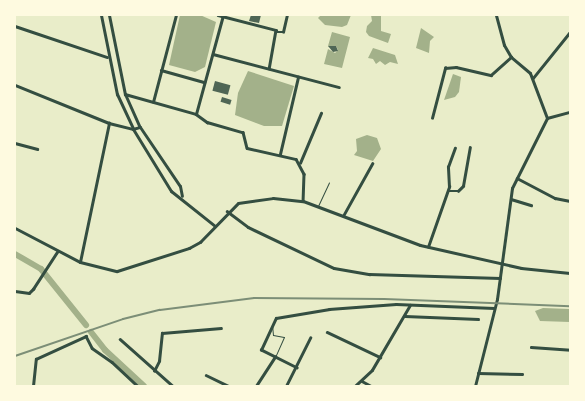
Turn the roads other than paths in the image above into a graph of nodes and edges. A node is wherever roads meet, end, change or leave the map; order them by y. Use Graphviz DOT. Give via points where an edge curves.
graph roads {
  1 [pos="101,15"];
  2 [pos="109,15"];
  3 [pos="176,15"];
  4 [pos="218,15"];
  5 [pos="287,15"];
  6 [pos="496,15"];
  7 [pos="223,16"];
  8 [pos="15,26"];
  9 [pos="276,32"];
  10 [pos="570,32"];
  11 [pos="213,54"];
  12 [pos="107,57"];
  13 [pos="511,57"];
  14 [pos="269,68"];
  15 [pos="161,70"];
  16 [pos="298,77"];
  17 [pos="533,78"];
  18 [pos="204,82"];
  19 [pos="15,85"];
  20 [pos="339,87"];
  21 [pos="125,94"];
  22 [pos="153,102"];
  23 [pos="321,112"];
  24 [pos="570,112"];
  25 [pos="196,114"];
  26 [pos="432,118"];
  27 [pos="547,118"];
  28 [pos="109,123"];
  29 [pos="140,127"];
  30 [pos="133,129"];
  31 [pos="15,143"];
  32 [pos="455,148"];
  33 [pos="470,148"];
  34 [pos="37,149"];
  35 [pos="280,154"];
  36 [pos="300,163"];
  37 [pos="372,164"];
  38 [pos="517,178"];
  39 [pos="329,182"];
  40 [pos="448,191"];
  41 [pos="182,197"];
  42 [pos="511,198"];
  43 [pos="303,201"];
  44 [pos="570,201"];
  45 [pos="531,205"];
  46 [pos="318,206"];
  47 [pos="227,211"];
  48 [pos="343,216"];
  49 [pos="215,226"];
  50 [pos="15,228"];
  51 [pos="428,247"];
  52 [pos="57,252"];
  53 [pos="80,262"];
  54 [pos="502,264"];
  55 [pos="570,273"];
  56 [pos="501,278"];
  57 [pos="15,291"];
  58 [pos="410,305"];
  59 [pos="494,308"];
  60 [pos="405,316"];
  61 [pos="478,319"];
  62 [pos="272,324"];
  63 [pos="221,328"];
  64 [pos="327,332"];
  65 [pos="310,338"];
  66 [pos="120,340"];
  67 [pos="531,347"];
  68 [pos="570,350"];
  69 [pos="274,357"];
  70 [pos="380,357"];
  71 [pos="297,368"];
  72 [pos="154,371"];
  73 [pos="478,373"];
  74 [pos="522,374"];
  75 [pos="206,375"];
  76 [pos="362,380"];
  77 [pos="34,386"];
  78 [pos="136,386"];
  79 [pos="173,386"];
  80 [pos="229,386"];
  81 [pos="256,386"];
  82 [pos="286,386"];
  83 [pos="355,386"];
  84 [pos="371,386"];
  85 [pos="475,386"];
  1 -- 12 [label="street"];
  2 -- 21 [label="street"];
  3 -- 15 [label="street"];
  4 -- 7 [label="street"];
  5 -- 9 [label="street" via="283,32"];
  6 -- 13 [label="street" via="500,35"];
  7 -- 9 [label="street" via="272,28"];
  7 -- 11 [label="street"];
  8 -- 12 [label="street"];
  9 -- 14 [label="street"];
  10 -- 17 [label="street"];
  11 -- 14 [label="street"];
  11 -- 18 [label="street"];
  12 -- 30 [label="street" via="117,94"];
  13 -- 17 [label="street"];
  13 -- 26 [label="street" via="491,75 447,67 443,71"];
  14 -- 16 [label="street"];
  15 -- 18 [label="street"];
  15 -- 22 [label="street"];
  16 -- 20 [label="street"];
  16 -- 35 [label="street"];
  17 -- 27 [label="street"];
  18 -- 25 [label="street"];
  19 -- 28 [label="street"];
  21 -- 22 [label="street"];
  21 -- 29 [label="street"];
  22 -- 25 [label="street"];
  23 -- 36 [label="street"];
  24 -- 27 [label="street"];
  25 -- 35 [label="street" via="208,122 242,132 244,146"];
  27 -- 38 [label="street"];
  28 -- 30 [label="street"];
  28 -- 53 [label="street"];
  29 -- 30 [label="street"];
  29 -- 41 [label="street" via="180,186"];
  30 -- 41 [label="street" via="171,190"];
  31 -- 34 [label="street"];
  32 -- 40 [label="street" via="448,167"];
  33 -- 40 [label="street" via="463,186 458,191"];
  35 -- 36 [label="street"];
  36 -- 43 [label="street" via="304,174"];
  37 -- 48 [label="street"];
  38 -- 42 [label="street"];
  38 -- 44 [label="street" via="547,195"];
  39 -- 46 [label="lane"];
  40 -- 51 [label="street"];
  41 -- 49 [label="street"];
  42 -- 45 [label="street"];
  42 -- 54 [label="street"];
  43 -- 46 [label="street"];
  43 -- 47 [label="street" via="256,198"];
  46 -- 48 [label="street"];
  47 -- 49 [label="street"];
  47 -- 56 [label="street" via="248,227 334,268 369,274"];
  48 -- 51 [label="street" via="396,238"];
  49 -- 53 [label="street" via="189,248 127,269 109,271"];
  50 -- 52 [label="street"];
  51 -- 54 [label="street"];
  52 -- 53 [label="street"];
  52 -- 57 [label="street" via="29,293"];
  54 -- 55 [label="street"];
  54 -- 56 [label="street"];
  56 -- 59 [label="street"];
  58 -- 59 [label="street"];
  58 -- 60 [label="street"];
  58 -- 62 [label="street" via="329,309 276,318"];
  59 -- 73 [label="street"];
  60 -- 61 [label="street"];
  60 -- 70 [label="street"];
  62 -- 69 [label="street" via="260,348"];
  62 -- 69 [label="lane" via="273,335 284,337"];
  63 -- 72 [label="street" via="162,333 159,361"];
  64 -- 70 [label="street"];
  65 -- 71 [label="street"];
  66 -- 72 [label="street"];
  67 -- 68 [label="street"];
  69 -- 71 [label="street"];
  69 -- 81 [label="street"];
  70 -- 76 [label="street"];
  71 -- 82 [label="street"];
  72 -- 79 [label="street"];
  73 -- 74 [label="street"];
  73 -- 85 [label="street"];
  75 -- 80 [label="street"];
  76 -- 83 [label="street"];
  76 -- 84 [label="street"];
  77 -- 78 [label="street" via="36,359 86,336 92,348"];
}
